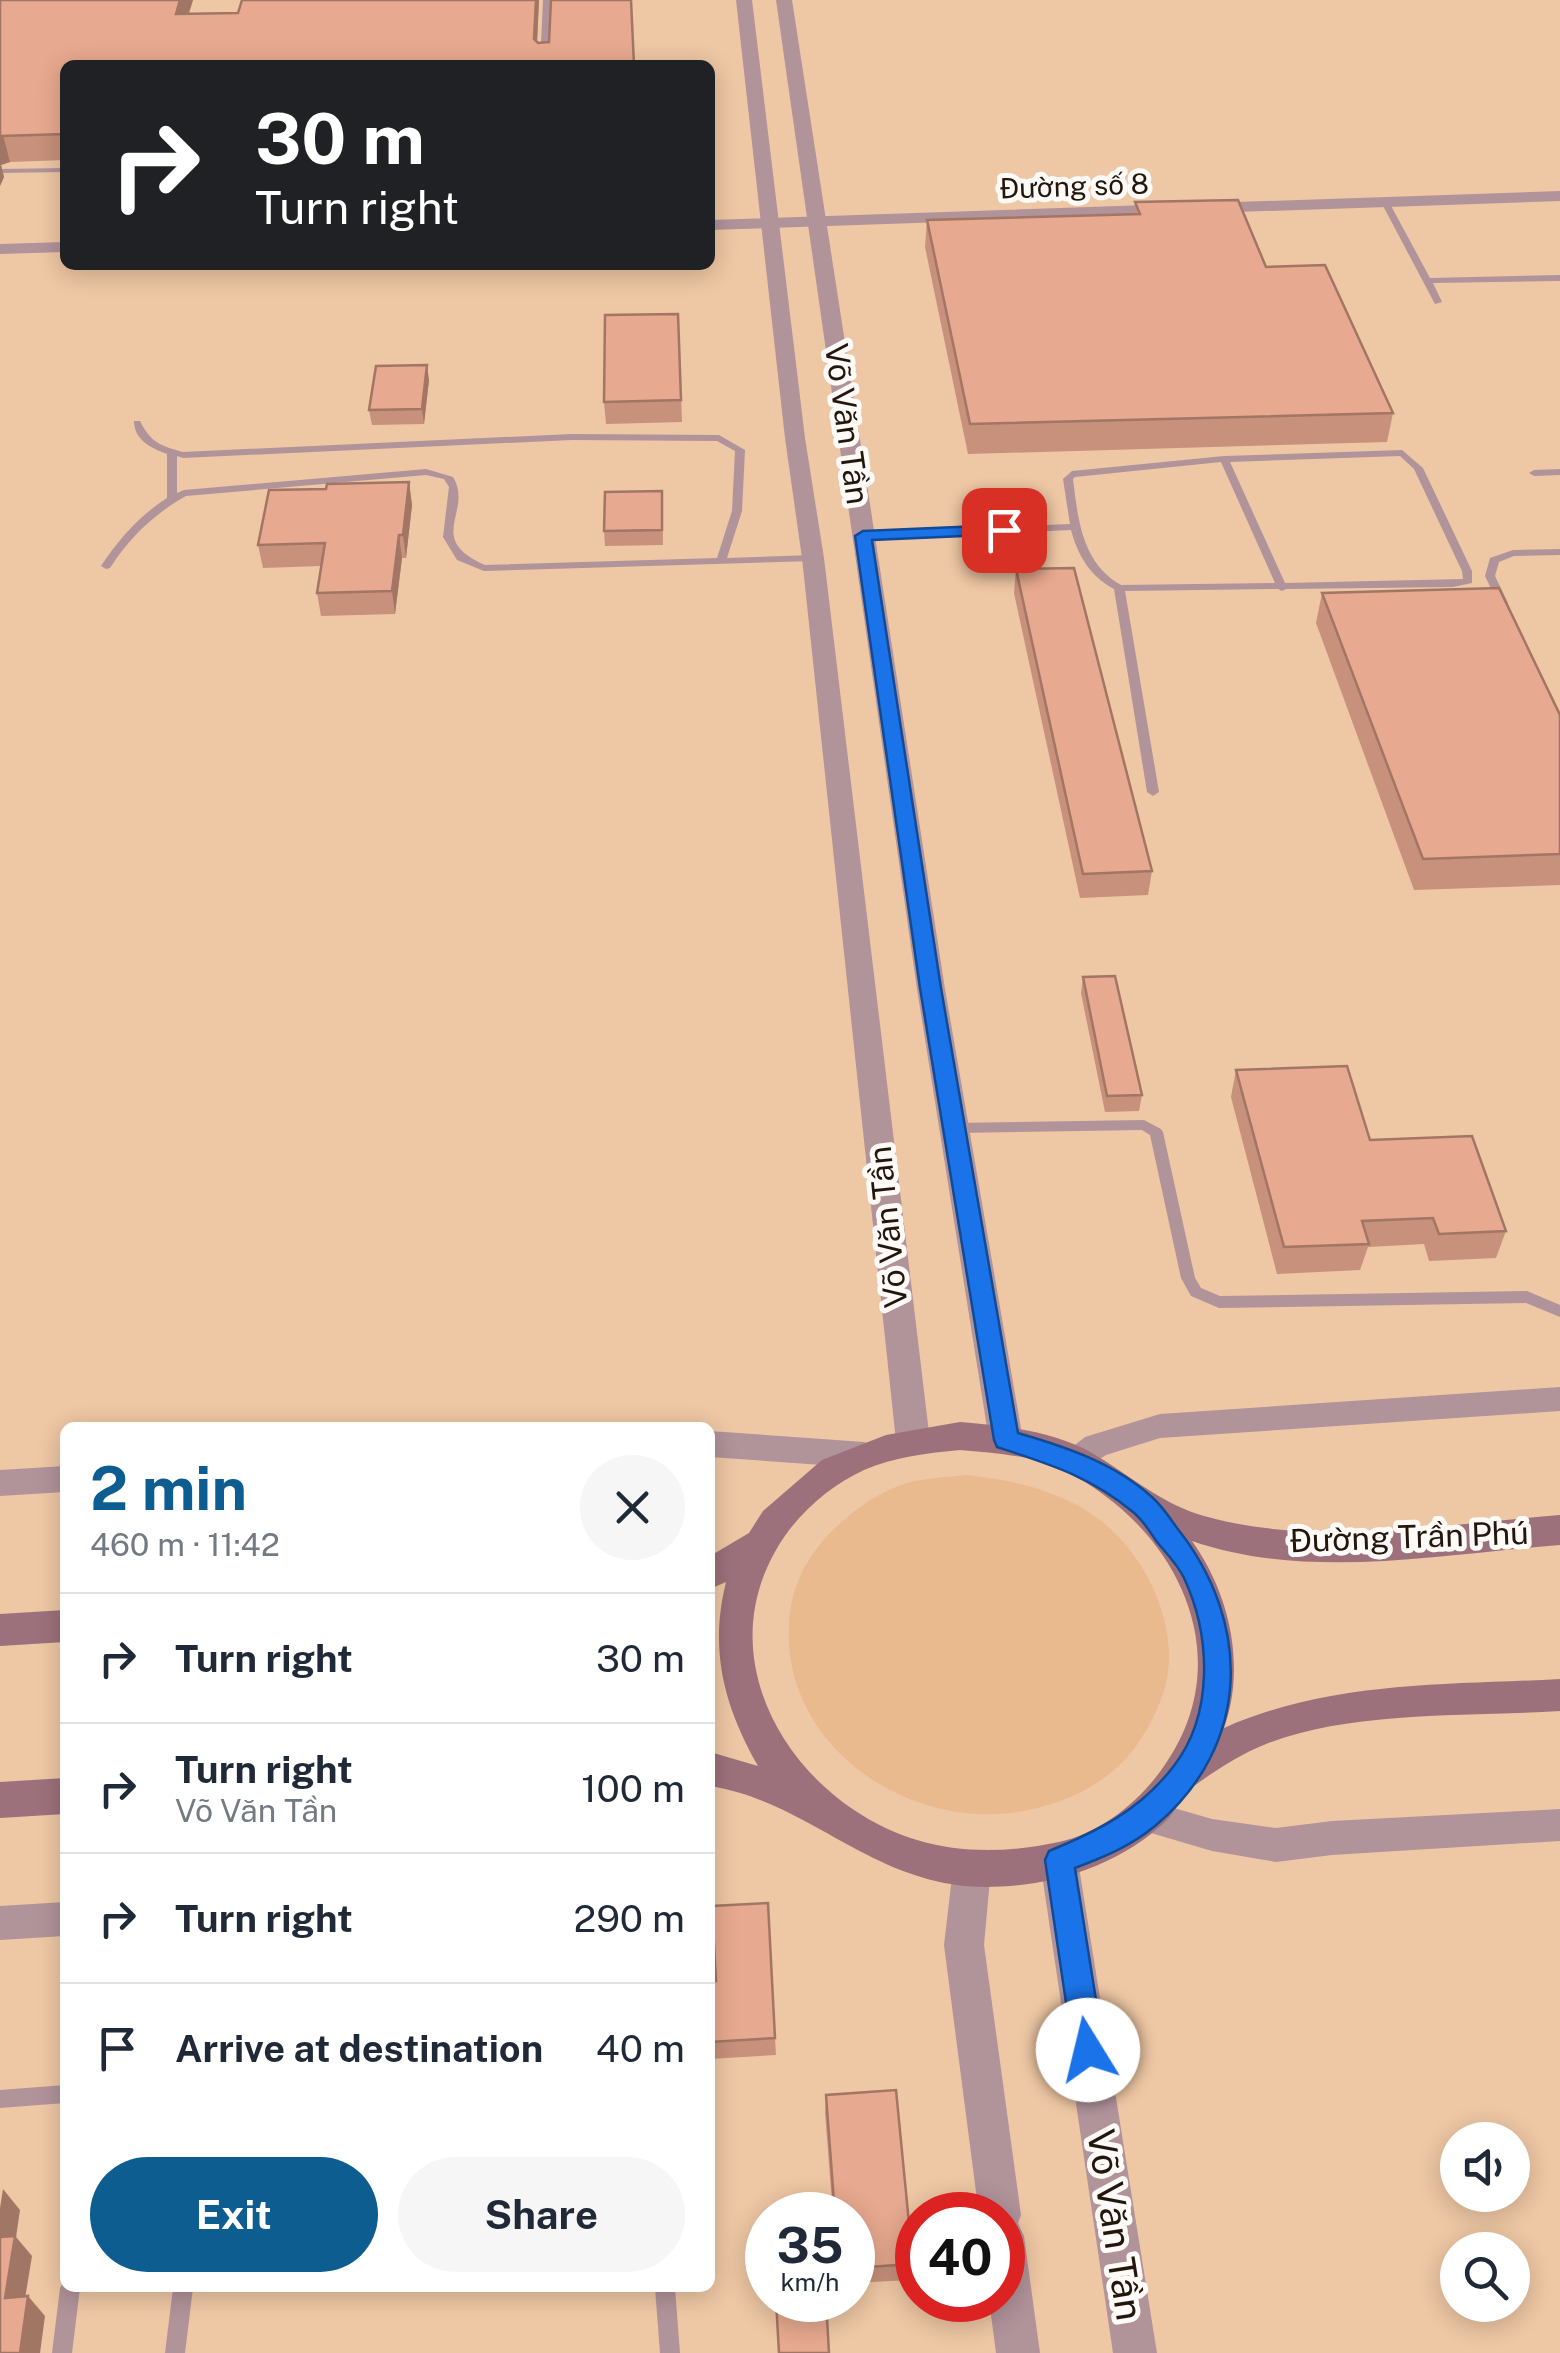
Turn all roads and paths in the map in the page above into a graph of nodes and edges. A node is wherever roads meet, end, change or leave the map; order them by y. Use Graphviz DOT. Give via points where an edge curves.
graph roads {
  1 [pos="548,0"];
  2 [pos="744,0"];
  3 [pos="784,0"];
  4 [pos="544,60"];
  5 [pos="60,170"];
  6 [pos="0,171"];
  7 [pos="1560,196"];
  8 [pos="1385,202"];
  9 [pos="817,222"];
  10 [pos="770,224"];
  11 [pos="715,226"];
  12 [pos="60,247"];
  13 [pos="0,250"];
  14 [pos="1560,278"];
  15 [pos="1427,281"];
  16 [pos="1438,302"];
  17 [pos="137,423"];
  18 [pos="172,452"];
  19 [pos="1224,459"];
  20 [pos="1560,472"];
  21 [pos="1534,473"];
  22 [pos="172,499"];
  23 [pos="1074,527"];
  24 [pos="863,536"];
  25 [pos="1560,552"];
  26 [pos="722,558"];
  27 [pos="813,558"];
  28 [pos="106,566"];
  29 [pos="1119,588"];
  30 [pos="1282,588"];
  31 [pos="1510,618"];
  32 [pos="1152,792"];
  33 [pos="954,1128"];
  34 [pos="1560,1312"];
  35 [pos="1560,1399"];
  36 [pos="912,1440"];
  37 [pos="1006,1440"];
  38 [pos="715,1444"];
  39 [pos="864,1455"];
  40 [pos="1077,1461"];
  41 [pos="60,1479"];
  42 [pos="0,1483"];
  43 [pos="1144,1506"];
  44 [pos="1560,1530"];
  45 [pos="760,1544"];
  46 [pos="715,1571"];
  47 [pos="60,1626"];
  48 [pos="0,1630"];
  49 [pos="1560,1696"];
  50 [pos="715,1770"];
  51 [pos="1185,1775"];
  52 [pos="60,1796"];
  53 [pos="0,1800"];
  54 [pos="818,1807"];
  55 [pos="1146,1816"];
  56 [pos="1560,1824"];
  57 [pos="1059,1860"];
  58 [pos="972,1868"];
  59 [pos="60,1919"];
  60 [pos="0,1923"];
  61 [pos="60,2094"];
  62 [pos="0,2099"];
  63 [pos="997,2192"];
  64 [pos="70,2292"];
  65 [pos="182,2292"];
  66 [pos="664,2292"];
  67 [pos="1014,2322"];
  68 [pos="62,2353"];
  69 [pos="174,2353"];
  70 [pos="670,2353"];
  71 [pos="1018,2353"];
  72 [pos="1135,2353"];
  1 -- 4 [label="lane"];
  2 -- 10 [label="street, Võ Văn Tần"];
  3 -- 9 [label="street, Võ Văn Tần"];
  5 -- 6 [label="lane"];
  7 -- 8 [label="street, Đường số 8"];
  8 -- 9 [label="street, Đường số 8"];
  8 -- 15 [label="lane"];
  9 -- 10 [label="street, Đường số 8"];
  9 -- 24 [label="street, Võ Văn Tần"];
  10 -- 11 [label="street, Đường số 8"];
  10 -- 27 [label="street, Võ Văn Tần"];
  12 -- 13 [label="street"];
  14 -- 15 [label="lane"];
  15 -- 16 [label="lane"];
  17 -- 18 [label="lane" via="156,448"];
  18 -- 22 [label="lane"];
  18 -- 26 [label="lane" via="719,438 740,450 736,511"];
  19 -- 23 [label="lane" via="1072,474"];
  19 -- 30 [label="lane"];
  19 -- 30 [label="lane" via="1402,453 1418,468 1468,581"];
  20 -- 21 [label="lane"];
  22 -- 26 [label="lane" via="426,472 448,477 454,487 448,537 461,558 484,568"];
  22 -- 28 [label="lane" via="125,536"];
  23 -- 24 [label="lane"];
  23 -- 29 [label="lane" via="1094,573"];
  24 -- 33 [label="street, Võ Văn Tần"];
  25 -- 31 [label="lane" via="1494,560 1490,576"];
  26 -- 27 [label="lane"];
  27 -- 36 [label="street, Võ Văn Tần"];
  29 -- 30 [label="lane"];
  29 -- 32 [label="lane"];
  33 -- 34 [label="lane" via="1144,1125 1156,1132 1188,1278 1196,1292 1219,1302 1527,1297"];
  33 -- 37 [label="street, Võ Văn Tần"];
  35 -- 40 [label="street" via="1160,1426 1096,1446"];
  36 -- 37 [label="main road"];
  36 -- 39 [label="main road"];
  37 -- 40 [label="main road"];
  38 -- 39 [label="street"];
  39 -- 45 [label="main road" via="818,1480 779,1515"];
  40 -- 43 [label="main road"];
  41 -- 42 [label="street"];
  43 -- 44 [label="main road, Đường Trần Phú" via="1204,1531 1314,1546"];
  43 -- 51 [label="main road" via="1194,1568 1213,1619 1219,1672 1210,1726"];
  45 -- 46 [label="main road"];
  45 -- 54 [label="main road" via="734,1610 734,1666 750,1723 786,1778"];
  47 -- 48 [label="main road"];
  49 -- 51 [label="main road" via="1359,1709 1286,1722 1230,1742"];
  50 -- 54 [label="main road"];
  51 -- 55 [label="main road"];
  52 -- 53 [label="main road"];
  54 -- 58 [label="main road" via="837,1824 902,1855"];
  55 -- 56 [label="street" via="1276,1845"];
  55 -- 57 [label="main road" via="1106,1843"];
  57 -- 58 [label="main road"];
  57 -- 72 [label="street, Võ Văn Tần"];
  58 -- 63 [label="street" via="964,1944"];
  59 -- 60 [label="street"];
  61 -- 62 [label="lane"];
  64 -- 68 [label="lane"];
  65 -- 69 [label="lane"];
  66 -- 70 [label="lane"];
  67 -- 71 [label="street"];
}
